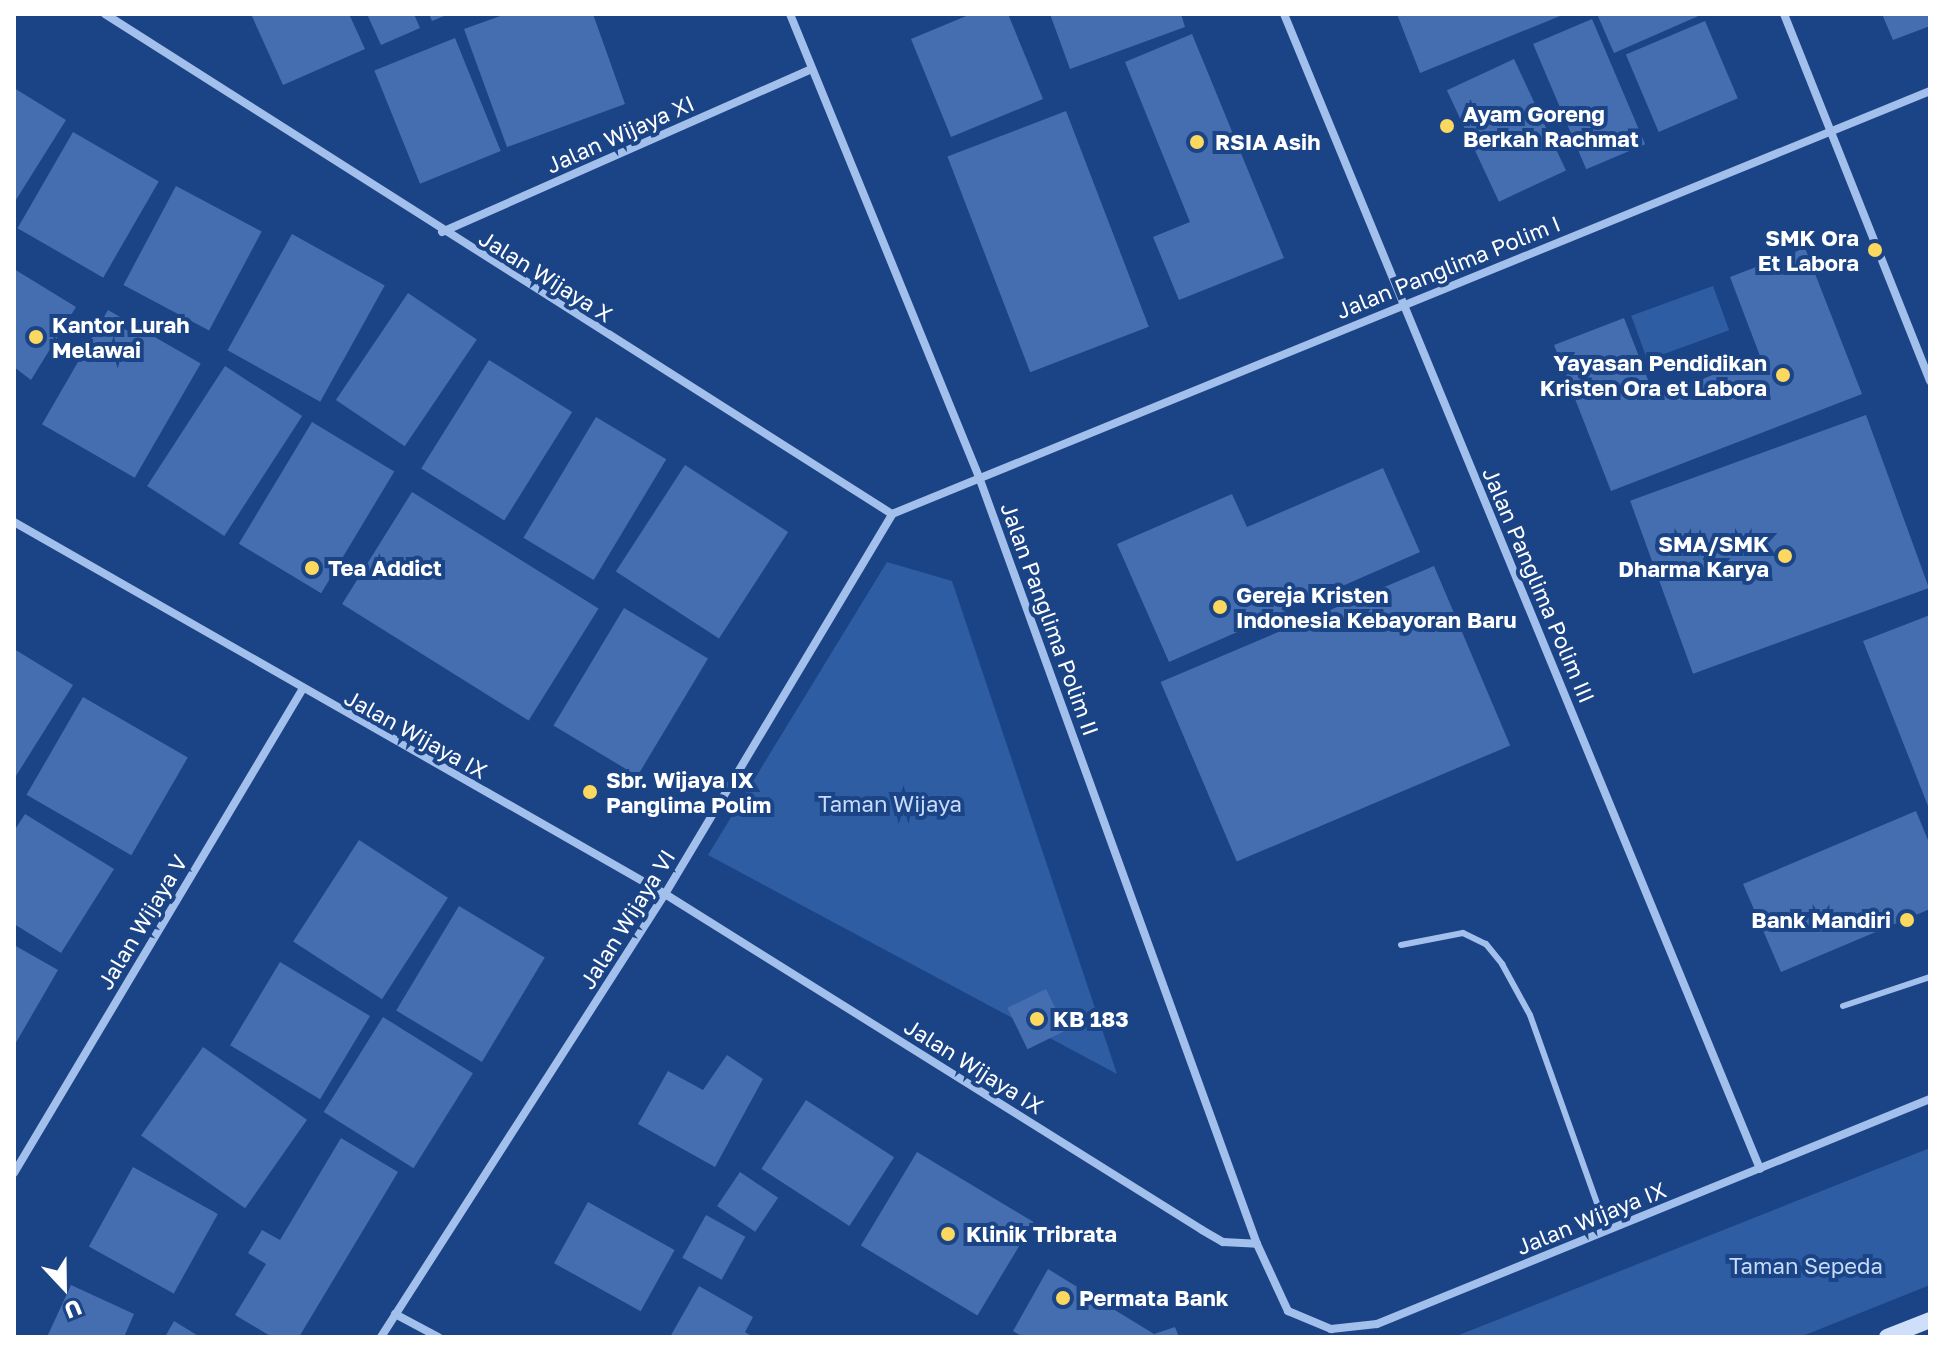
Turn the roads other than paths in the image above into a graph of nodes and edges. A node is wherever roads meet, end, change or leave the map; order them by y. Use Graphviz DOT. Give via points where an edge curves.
graph roads {
  1 [pos="105,14"];
  2 [pos="790,14"];
  3 [pos="1284,14"];
  4 [pos="1784,14"];
  5 [pos="812,69"];
  6 [pos="1930,91"];
  7 [pos="1831,131"];
  8 [pos="442,232"];
  9 [pos="1402,306"];
  10 [pos="1930,381"];
  11 [pos="979,477"];
  12 [pos="892,514"];
  13 [pos="14,522"];
  14 [pos="302,690"];
  15 [pos="665,894"];
  16 [pos="1401,945"];
  17 [pos="1930,977"];
  18 [pos="1843,1006"];
  19 [pos="1930,1099"];
  20 [pos="1760,1169"];
  21 [pos="14,1173"];
  22 [pos="1607,1231"];
  23 [pos="1257,1244"];
  24 [pos="395,1314"];
  25 [pos="1930,1320"];
  26 [pos="381,1337"];
  27 [pos="438,1337"];
  28 [pos="1887,1337"];
  1 -- 8 [label="street, Jalan Wijaya X"];
  2 -- 5 [label="street, Jalan Panglima Polim II"];
  3 -- 9 [label="street, Jalan Panglima Polim III"];
  4 -- 7 [label="street"];
  5 -- 8 [label="street, Jalan Wijaya XI"];
  5 -- 11 [label="street, Jalan Panglima Polim II"];
  6 -- 7 [label="street, Jalan Panglima Polim I"];
  7 -- 9 [label="street, Jalan Panglima Polim I"];
  7 -- 10 [label="street"];
  8 -- 12 [label="street, Jalan Wijaya X"];
  9 -- 11 [label="street, Jalan Panglima Polim I"];
  9 -- 20 [label="street, Jalan Panglima Polim III"];
  11 -- 12 [label="street"];
  11 -- 23 [label="street, Jalan Panglima Polim II"];
  12 -- 15 [label="street, Jalan Wijaya VI"];
  13 -- 14 [label="street, Jalan Wijaya IX"];
  14 -- 15 [label="street, Jalan Wijaya IX"];
  14 -- 21 [label="street, Jalan Wijaya V"];
  15 -- 23 [label="street, Jalan Wijaya IX" via="1202,1230 1223,1242"];
  15 -- 24 [label="street, Jalan Wijaya VI"];
  16 -- 22 [label="lane" via="1463,933 1486,944 1502,964 1530,1015"];
  17 -- 18 [label="lane"];
  19 -- 20 [label="street, Jalan Wijaya IX"];
  20 -- 22 [label="street, Jalan Wijaya IX"];
  22 -- 23 [label="street, Jalan Wijaya IX" via="1377,1324 1331,1329 1288,1311"];
  24 -- 26 [label="street, Jalan Wijaya VI"];
  24 -- 27 [label="street"];
  25 -- 28 [label="main road"];
}
